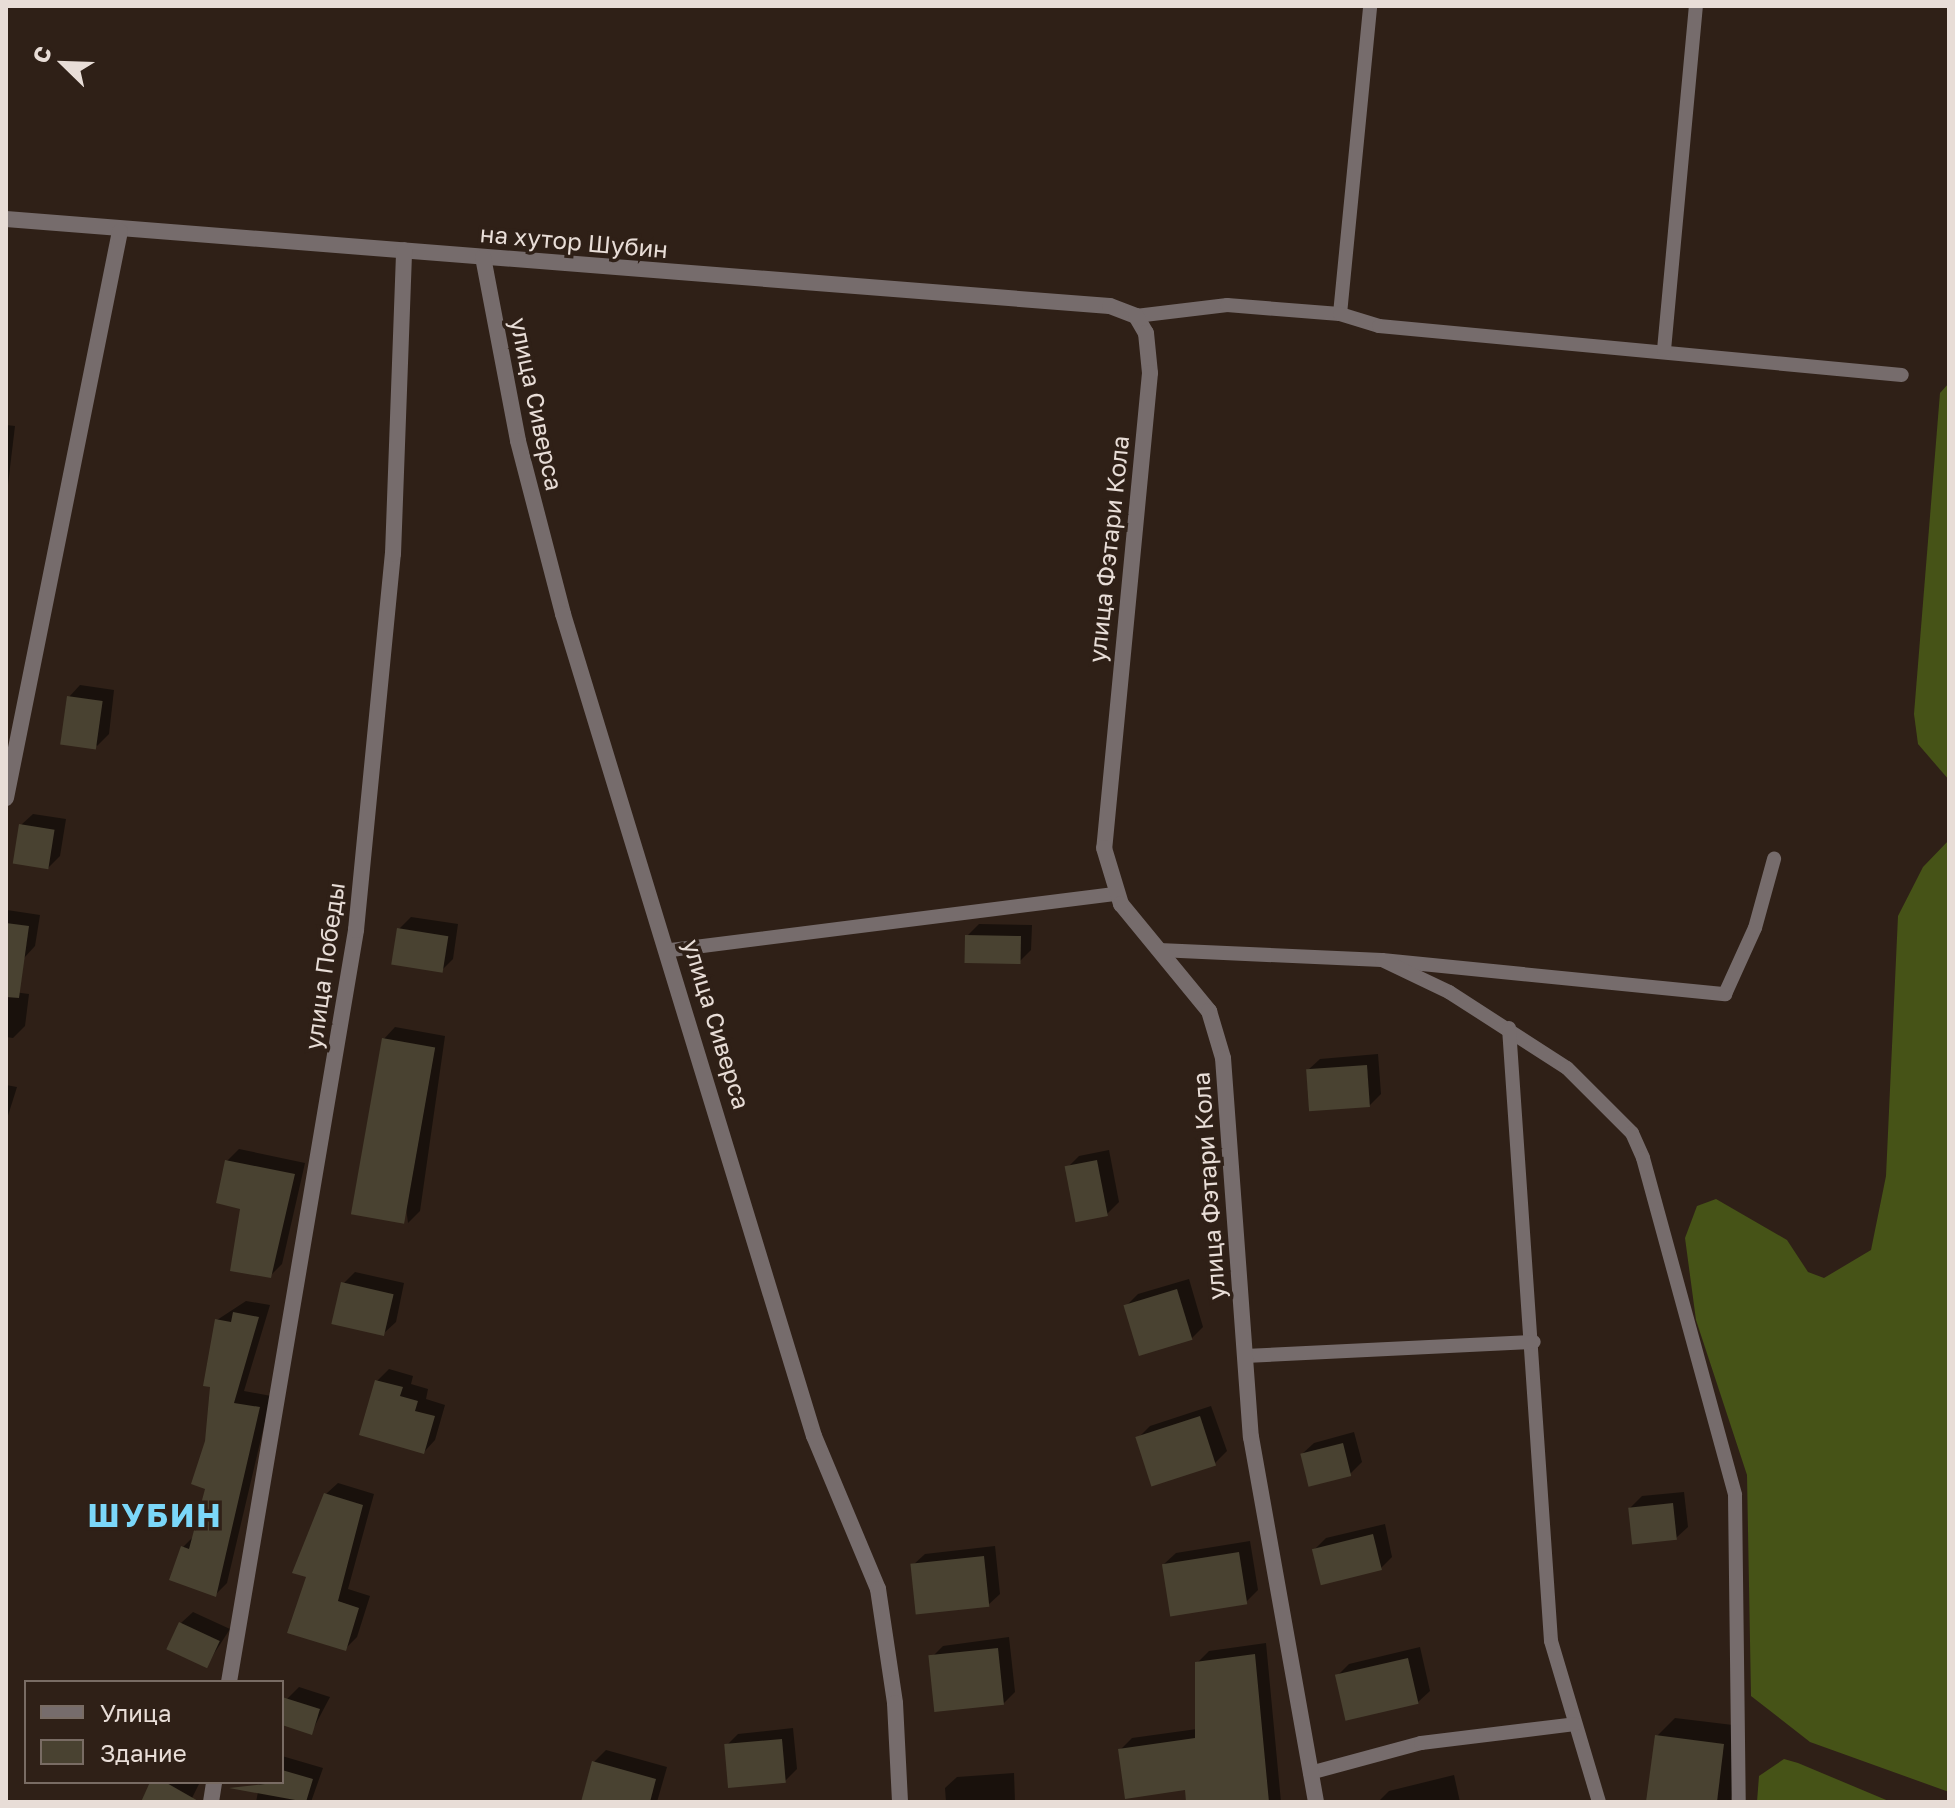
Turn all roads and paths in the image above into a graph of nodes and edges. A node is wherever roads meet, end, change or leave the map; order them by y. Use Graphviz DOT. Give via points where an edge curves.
graph roads {
  1 [pos="1370,6"];
  2 [pos="1696,6"];
  3 [pos="6,219"];
  4 [pos="120,231"];
  5 [pos="404,250"];
  6 [pos="483,257"];
  7 [pos="1340,314"];
  8 [pos="1136,316"];
  9 [pos="1664,350"];
  10 [pos="1902,375"];
  11 [pos="6,798"];
  12 [pos="1774,859"];
  13 [pos="1116,894"];
  14 [pos="671,950"];
  15 [pos="1159,950"];
  16 [pos="1382,960"];
  17 [pos="1509,1028"];
  18 [pos="1534,1342"];
  19 [pos="1245,1356"];
  20 [pos="229,1680"];
  21 [pos="1575,1724"];
  22 [pos="1310,1773"];
  23 [pos="900,1802"];
  24 [pos="1316,1802"];
  25 [pos="1599,1802"];
  26 [pos="1739,1802"];
  1 -- 7 [label="lane"];
  2 -- 9 [label="lane"];
  3 -- 4 [label="street, на хутор Шубин"];
  4 -- 5 [label="street, на хутор Шубин"];
  4 -- 11 [label="street"];
  5 -- 6 [label="street, на хутор Шубин"];
  5 -- 20 [label="street, улица Победы" via="393,554 356,930"];
  6 -- 8 [label="street, на хутор Шубин" via="1110,306"];
  6 -- 14 [label="street, улица Сиверса" via="543,543"];
  7 -- 8 [label="lane" via="1227,305"];
  7 -- 9 [label="lane" via="1379,326"];
  8 -- 13 [label="street, улица Фэтари Кола" via="1146,333 1150,373 1104,819"];
  9 -- 10 [label="lane"];
  12 -- 16 [label="lane" via="1755,928 1725,994"];
  13 -- 14 [label="lane"];
  13 -- 15 [label="street, улица Фэтари Кола"];
  14 -- 23 [label="street, улица Сиверса" via="814,1436 878,1589 895,1703"];
  15 -- 16 [label="lane"];
  15 -- 19 [label="street, улица Фэтари Кола" via="1209,1011 1223,1058"];
  16 -- 17 [label="lane"];
  17 -- 18 [label="lane"];
  17 -- 26 [label="lane" via="1567,1068 1632,1133 1662,1211 1685,1327 1735,1495"];
  18 -- 19 [label="lane"];
  18 -- 21 [label="lane" via="1551,1641"];
  19 -- 22 [label="street, улица Фэтари Кола" via="1251,1437"];
  21 -- 22 [label="lane" via="1421,1743"];
  21 -- 25 [label="lane"];
  22 -- 24 [label="street, улица Фэтари Кола"];
}
